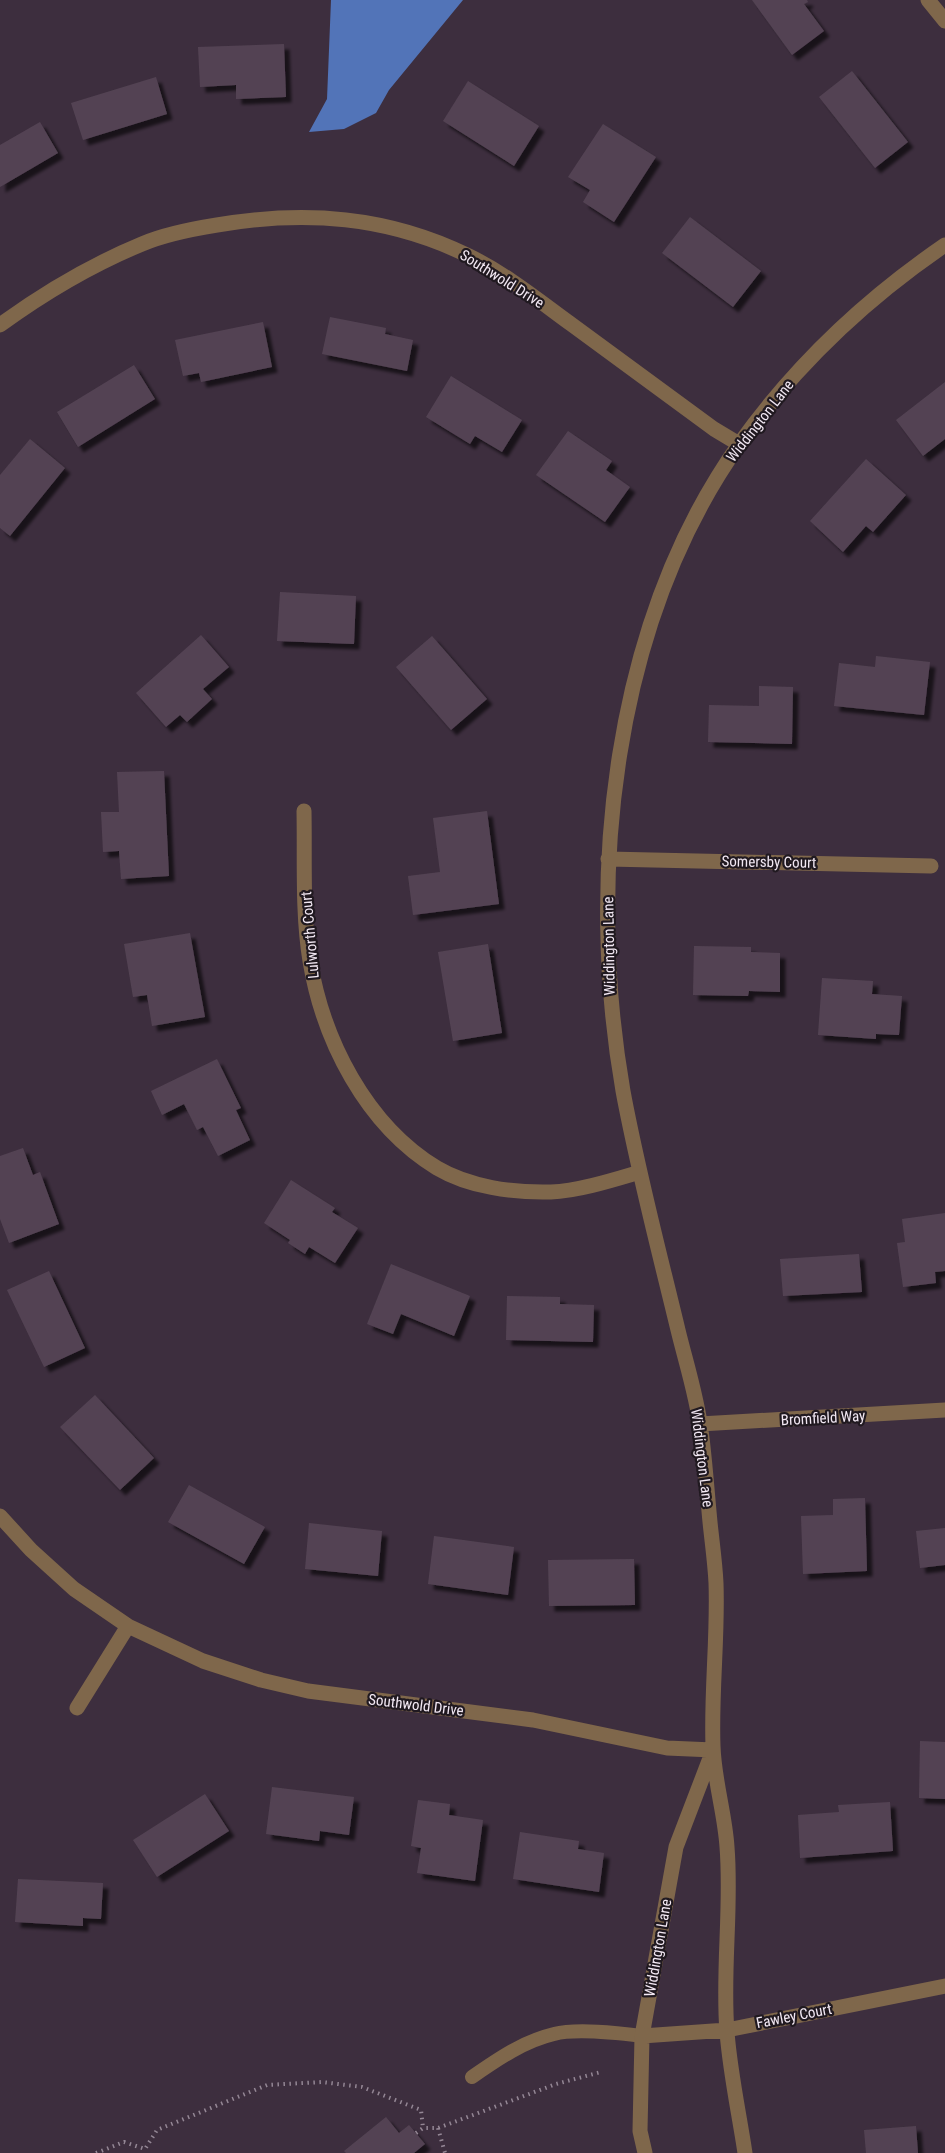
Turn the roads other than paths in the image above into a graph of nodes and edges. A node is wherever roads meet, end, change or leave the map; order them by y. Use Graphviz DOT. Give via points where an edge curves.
graph roads {
  1 [pos="928,0"];
  2 [pos="945,21"];
  3 [pos="945,245"];
  4 [pos="0,325"];
  5 [pos="739,444"];
  6 [pos="304,811"];
  7 [pos="608,859"];
  8 [pos="931,866"];
  9 [pos="640,1172"];
  10 [pos="945,1410"];
  11 [pos="700,1424"];
  12 [pos="0,1516"];
  13 [pos="128,1626"];
  14 [pos="77,1708"];
  15 [pos="713,1750"];
  16 [pos="945,1986"];
  17 [pos="727,2030"];
  18 [pos="642,2036"];
  19 [pos="472,2077"];
  20 [pos="645,2153"];
  21 [pos="745,2153"];
  1 -- 2 [label="street"];
  3 -- 5 [label="street, Widdington Lane" via="826,341"];
  4 -- 5 [label="street, Southwold Drive" via="89,269 144,243 197,228 257,218 315,217 372,222 426,237 470,256"];
  5 -- 7 [label="street, Widdington Lane" via="679,552 652,621 631,694 616,769"];
  6 -- 9 [label="street, Lulworth Court" via="307,928 315,987 343,1062 384,1124 407,1147 438,1168 504,1190 552,1192"];
  7 -- 8 [label="street, Somersby Court"];
  7 -- 9 [label="street, Widdington Lane" via="611,1008"];
  9 -- 11 [label="street, Widdington Lane"];
  10 -- 11 [label="street, Bromfield Way"];
  11 -- 15 [label="street, Widdington Lane" via="716,1582"];
  12 -- 13 [label="street, Southwold Drive" via="74,1589"];
  13 -- 14 [label="street"];
  13 -- 15 [label="street, Southwold Drive" via="203,1661 308,1691 533,1720 667,1748"];
  15 -- 17 [label="street, Widdington Lane" via="728,1847"];
  15 -- 18 [label="street, Widdington Lane" via="676,1847"];
  16 -- 17 [label="street, Fawley Court"];
  17 -- 18 [label="street, Fawley Court"];
  17 -- 21 [label="street, Widdington Lane"];
  18 -- 19 [label="lane" via="555,2033 509,2052"];
  18 -- 20 [label="street, Widdington Lane" via="640,2131"];
}
